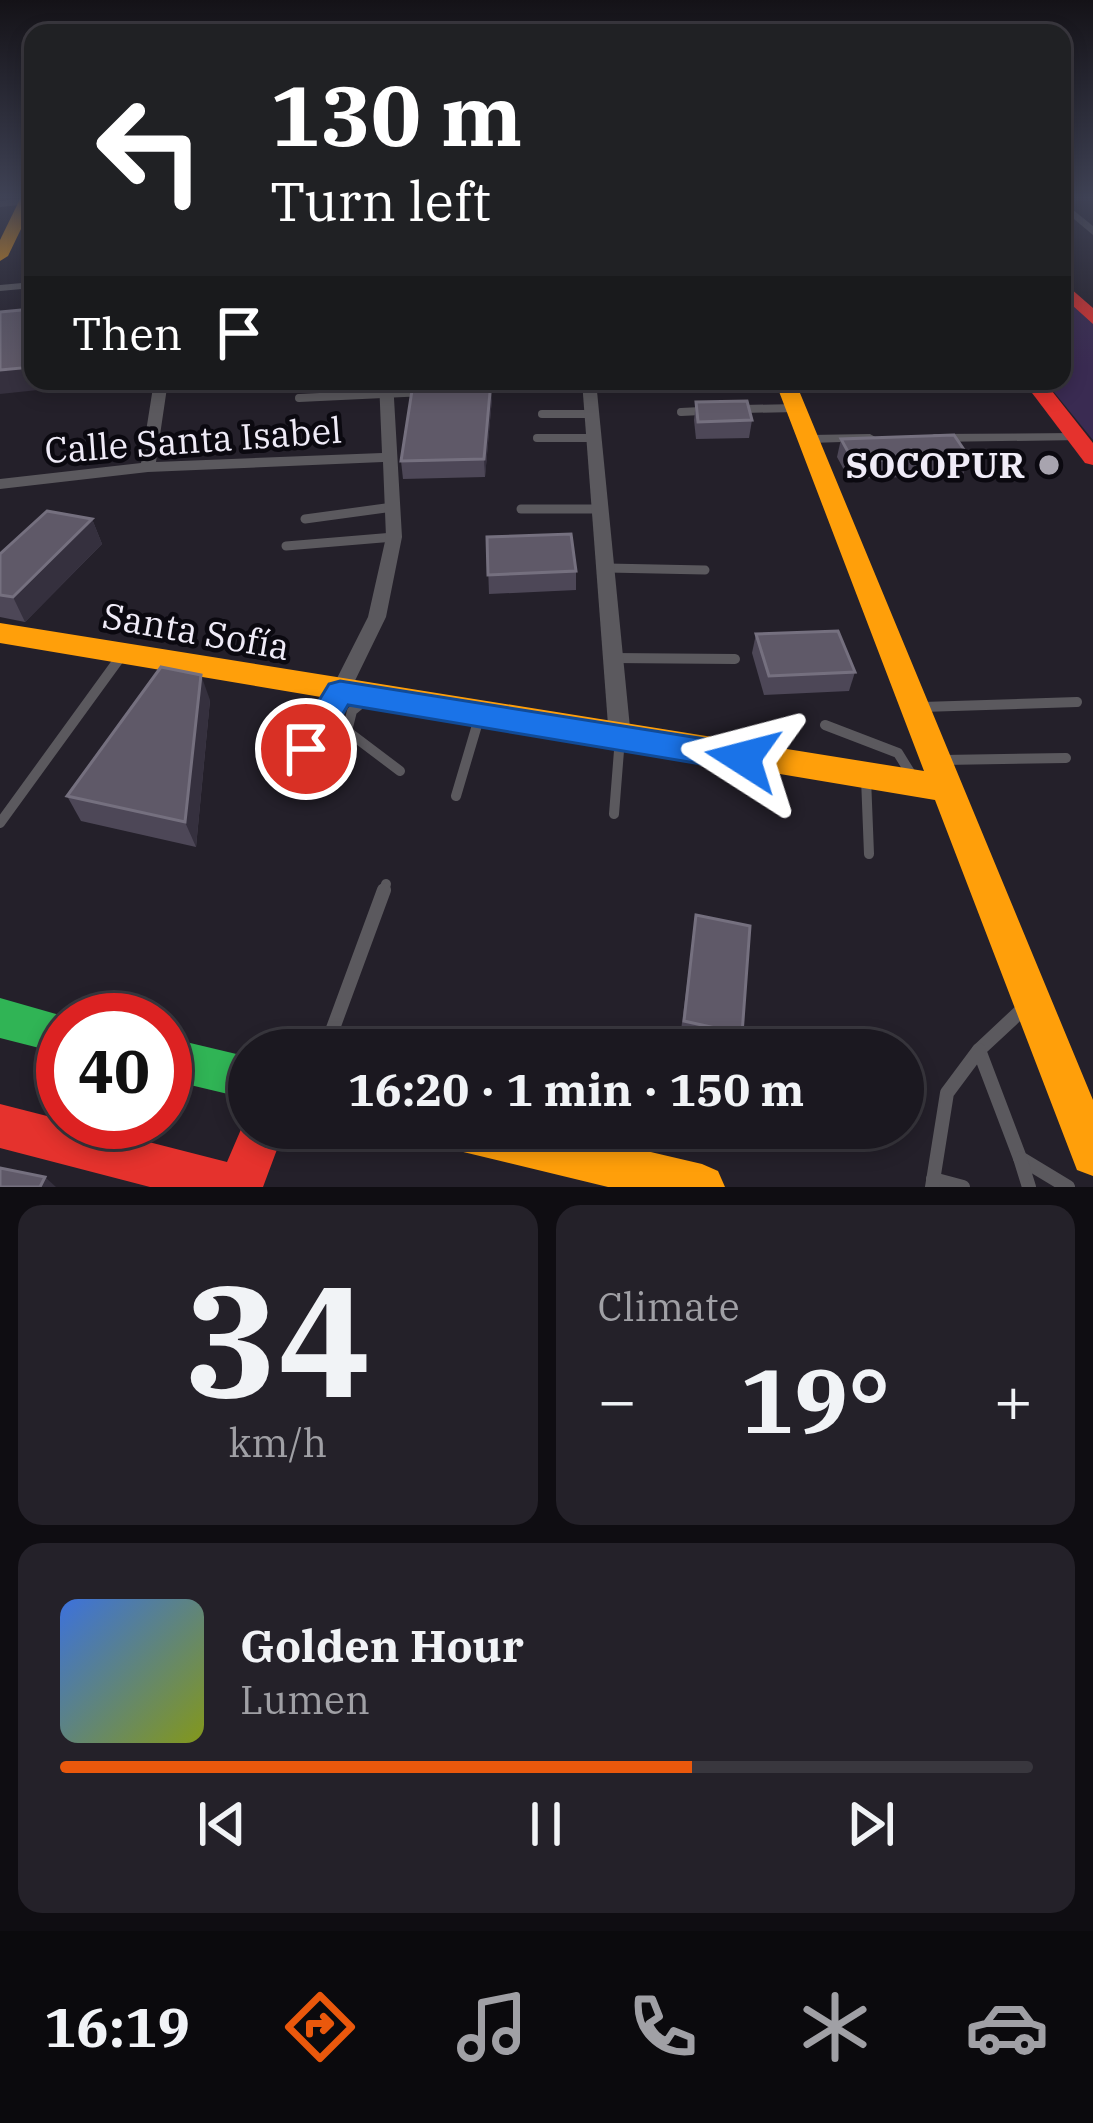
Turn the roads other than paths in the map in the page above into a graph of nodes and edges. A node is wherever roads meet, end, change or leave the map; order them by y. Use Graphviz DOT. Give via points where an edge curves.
graph roads {
  1 [pos="1071,295"];
  2 [pos="1093,318"];
  3 [pos="159,390"];
  4 [pos="369,390"];
  5 [pos="387,390"];
  6 [pos="591,390"];
  7 [pos="789,390"];
  8 [pos="1040,390"];
  9 [pos="298,398"];
  10 [pos="797,408"];
  11 [pos="729,410"];
  12 [pos="705,411"];
  13 [pos="681,412"];
  14 [pos="542,414"];
  15 [pos="592,414"];
  16 [pos="537,438"];
  17 [pos="594,438"];
  18 [pos="898,438"];
  19 [pos="921,438"];
  20 [pos="809,439"];
  21 [pos="1085,447"];
  22 [pos="390,457"];
  23 [pos="148,467"];
  24 [pos="0,484"];
  25 [pos="393,507"];
  26 [pos="521,509"];
  27 [pos="600,509"];
  28 [pos="305,519"];
  29 [pos="394,537"];
  30 [pos="286,546"];
  31 [pos="607,568"];
  32 [pos="705,570"];
  33 [pos="4,637"];
  34 [pos="122,655"];
  35 [pos="613,658"];
  36 [pos="735,659"];
  37 [pos="340,692"];
  38 [pos="369,697"];
  39 [pos="1077,702"];
  40 [pos="916,707"];
  41 [pos="480,716"];
  42 [pos="825,724"];
  43 [pos="620,738"];
  44 [pos="1066,758"];
  45 [pos="938,760"];
  46 [pos="400,771"];
  47 [pos="866,778"];
  48 [pos="916,784"];
  49 [pos="282,788"];
  50 [pos="950,789"];
  51 [pos="456,796"];
  52 [pos="614,814"];
  53 [pos="0,823"];
  54 [pos="868,854"];
  55 [pos="386,884"];
  56 [pos="1032,998"];
  57 [pos="0,1018"];
  58 [pos="36,1027"];
  59 [pos="333,1029"];
  60 [pos="979,1050"];
  61 [pos="192,1064"];
  62 [pos="228,1073"];
  63 [pos="0,1126"];
  64 [pos="254,1149"];
  65 [pos="525,1149"];
  66 [pos="1093,1154"];
  67 [pos="1020,1158"];
  68 [pos="621,1178"];
  69 [pos="932,1183"];
  70 [pos="239,1187"];
  71 [pos="702,1187"];
  72 [pos="963,1187"];
  73 [pos="1029,1187"];
  74 [pos="1068,1187"];
  1 -- 2 [label="street"];
  3 -- 23 [label="street"];
  4 -- 9 [label="lane"];
  5 -- 22 [label="street"];
  6 -- 15 [label="street"];
  7 -- 10 [label="street"];
  8 -- 21 [label="street"];
  10 -- 11 [label="lane"];
  10 -- 20 [label="street"];
  12 -- 13 [label="lane"];
  14 -- 15 [label="lane"];
  15 -- 17 [label="street"];
  16 -- 17 [label="lane"];
  17 -- 27 [label="street"];
  18 -- 20 [label="street"];
  19 -- 21 [label="street"];
  20 -- 40 [label="street"];
  22 -- 23 [label="street, Calle Santa Isabel"];
  22 -- 25 [label="street"];
  23 -- 24 [label="street, Calle Santa Isabel"];
  25 -- 28 [label="lane"];
  25 -- 29 [label="street"];
  26 -- 27 [label="lane"];
  27 -- 31 [label="street"];
  29 -- 30 [label="lane"];
  29 -- 37 [label="street" via="377,617"];
  31 -- 32 [label="lane"];
  31 -- 35 [label="street"];
  33 -- 34 [label="street, Santa Sofía"];
  34 -- 37 [label="street, Santa Sofía"];
  34 -- 53 [label="lane"];
  35 -- 36 [label="lane"];
  35 -- 43 [label="street"];
  37 -- 38 [label="street, Santa Sofía"];
  37 -- 49 [label="lane"];
  38 -- 41 [label="street, Santa Sofía"];
  38 -- 46 [label="lane" via="352,711 347,731"];
  39 -- 40 [label="lane"];
  40 -- 45 [label="street"];
  41 -- 43 [label="street, Santa Sofía"];
  41 -- 51 [label="lane"];
  42 -- 48 [label="lane" via="898,753"];
  43 -- 47 [label="street, Santa Sofía"];
  43 -- 52 [label="lane"];
  44 -- 45 [label="lane"];
  45 -- 50 [label="street"];
  47 -- 48 [label="street, Santa Sofía"];
  47 -- 54 [label="lane"];
  48 -- 50 [label="street, Santa Sofía"];
  50 -- 56 [label="street"];
  55 -- 59 [label="lane"];
  56 -- 60 [label="lane"];
  56 -- 66 [label="street"];
  57 -- 58 [label="street"];
  60 -- 67 [label="lane"];
  60 -- 69 [label="lane" via="947,1093"];
  61 -- 62 [label="street"];
  63 -- 70 [label="street"];
  64 -- 70 [label="street"];
  65 -- 68 [label="street"];
  67 -- 73 [label="lane"];
  67 -- 74 [label="lane"];
  68 -- 71 [label="street"];
  69 -- 72 [label="lane"];
}
